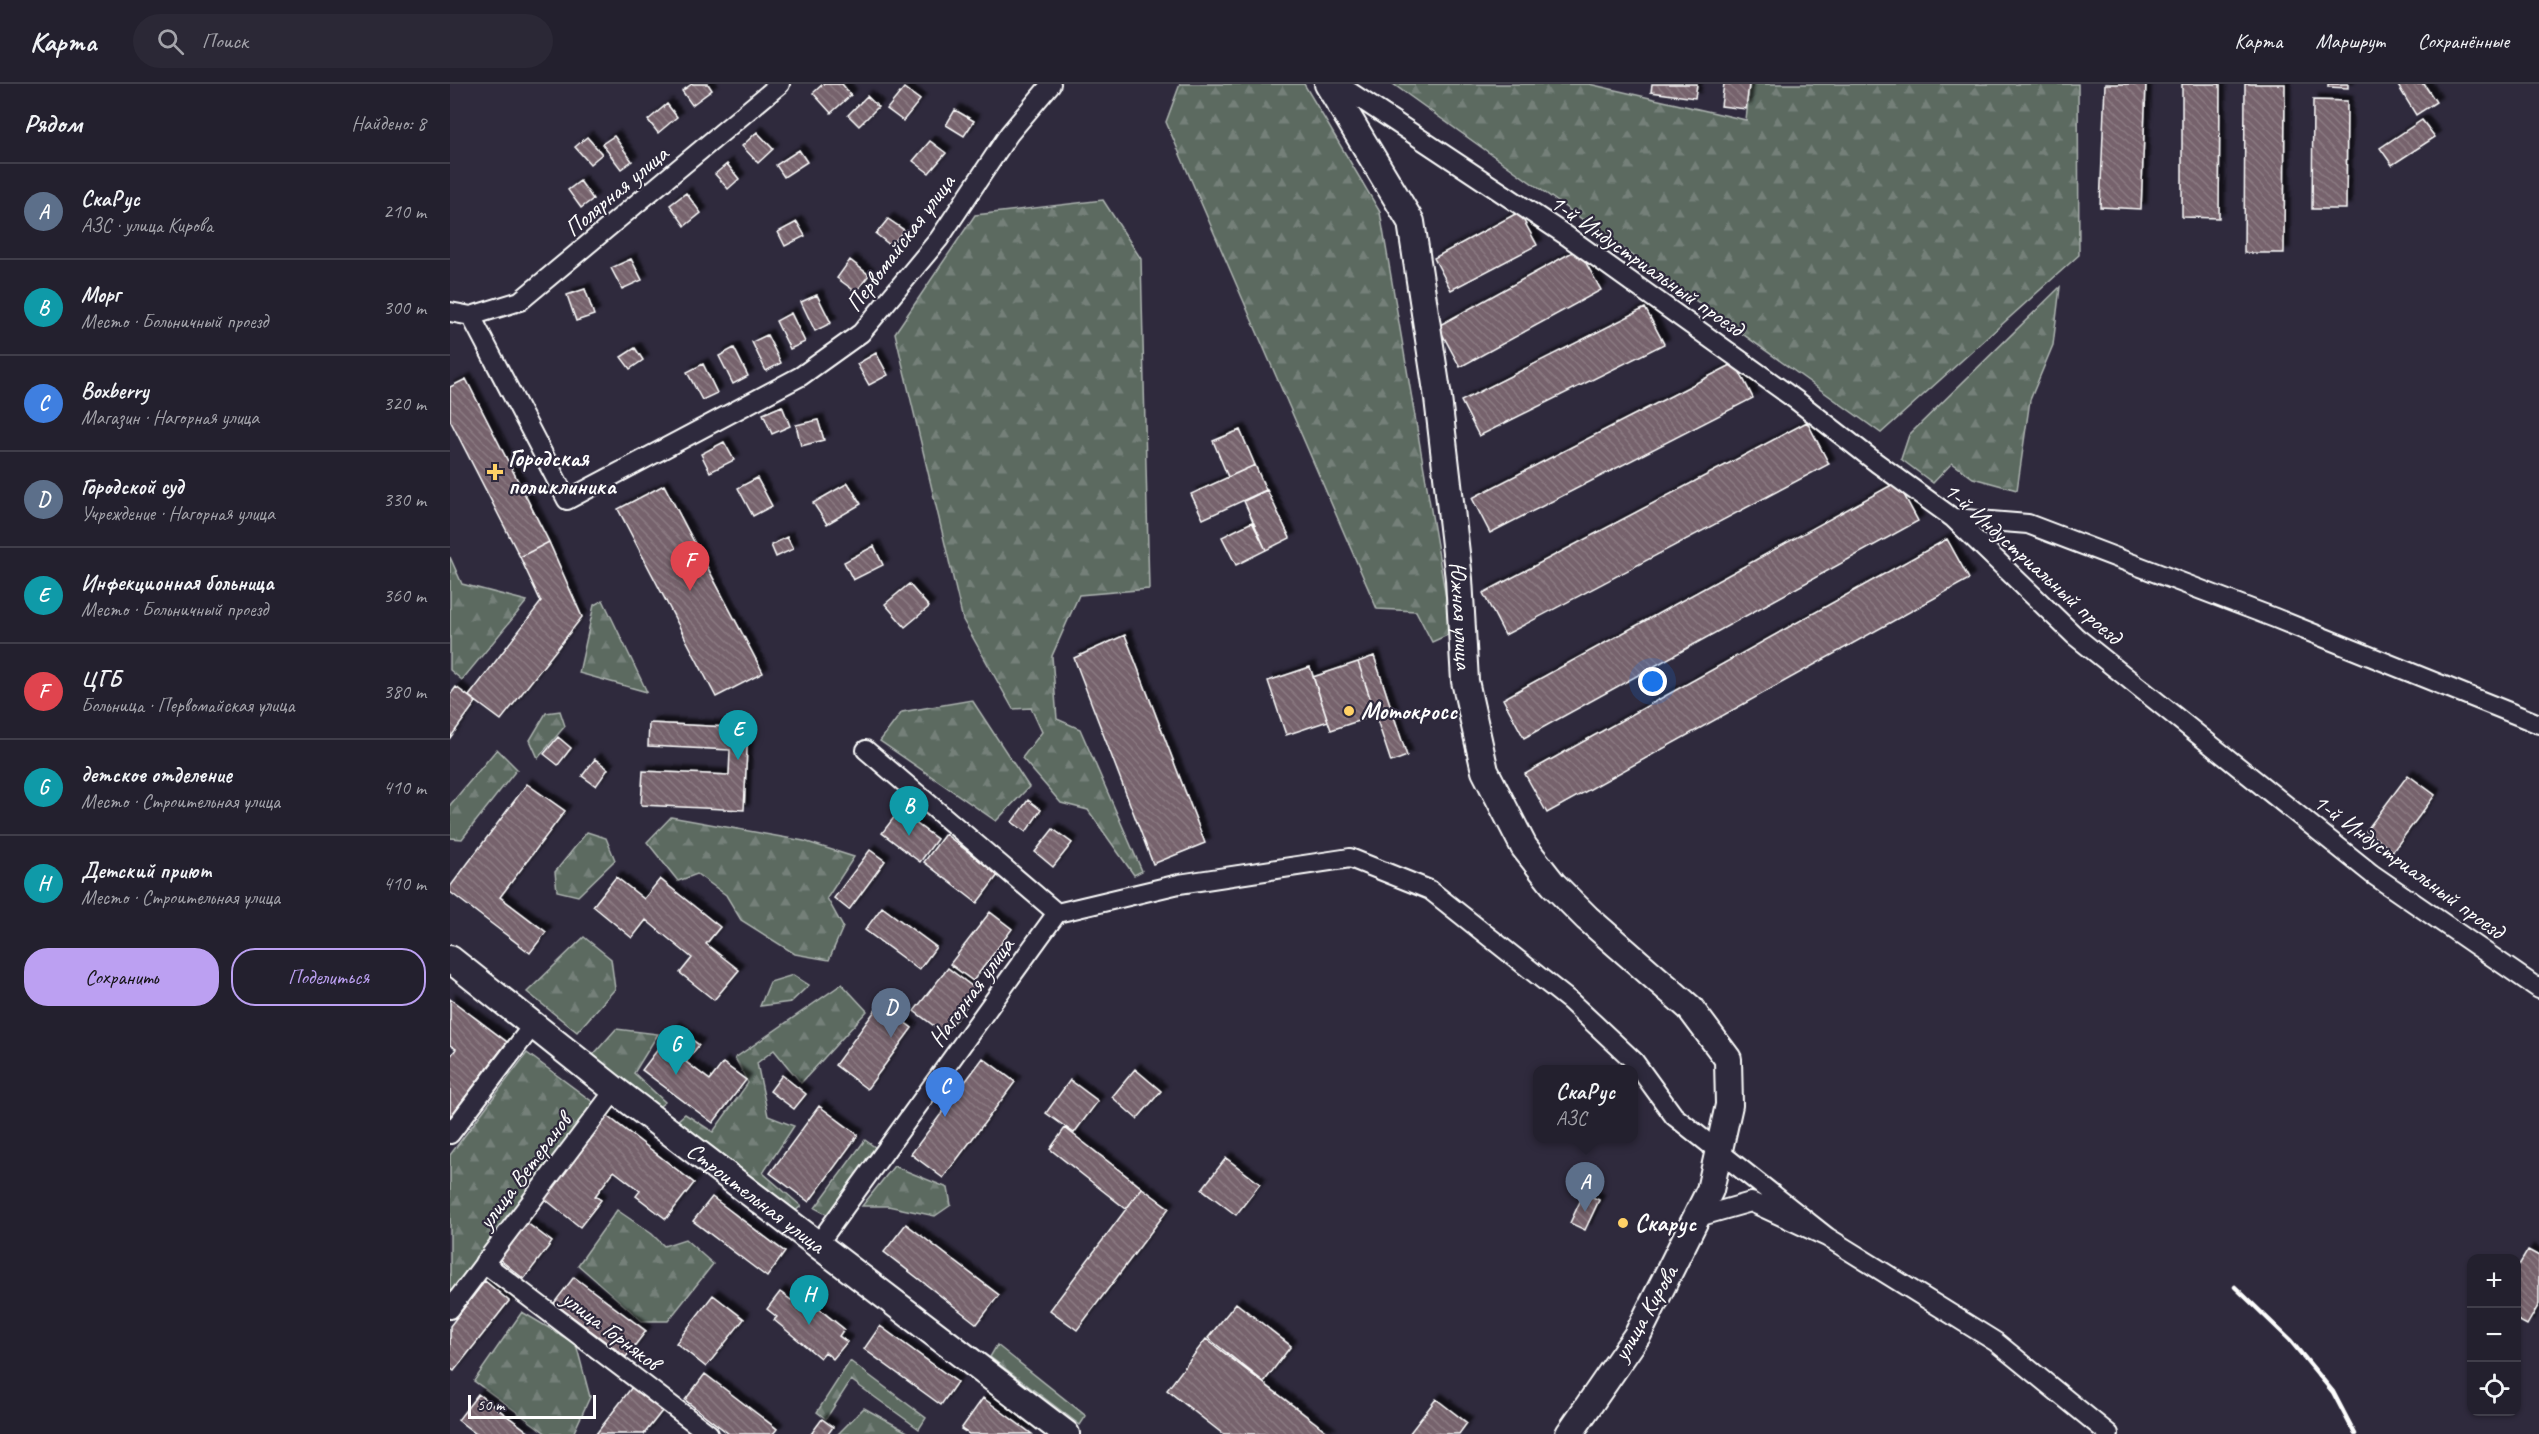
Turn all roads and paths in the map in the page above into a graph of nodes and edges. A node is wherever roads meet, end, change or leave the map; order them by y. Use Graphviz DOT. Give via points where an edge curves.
graph roads {
  1 [pos="780,84"];
  2 [pos="1051,84"];
  3 [pos="1328,84"];
  4 [pos="1338,84"];
  5 [pos="450,312"];
  6 [pos="471,316"];
  7 [pos="1953,518"];
  8 [pos="2539,724"];
  9 [pos="866,750"];
  10 [pos="1058,913"];
  11 [pos="450,959"];
  12 [pos="2539,989"];
  13 [pos="533,1024"];
  14 [pos="1637,1065"];
  15 [pos="1638,1066"];
  16 [pos="615,1089"];
  17 [pos="450,1134"];
  18 [pos="1718,1150"];
  19 [pos="1698,1217"];
  20 [pos="1827,1237"];
  21 [pos="818,1244"];
  22 [pos="484,1263"];
  23 [pos="450,1309"];
  24 [pos="709,1434"];
  25 [pos="1066,1434"];
  26 [pos="1569,1434"];
  27 [pos="2109,1434"];
  1 -- 6 [label="street, Полярная улица" via="520,301"];
  2 -- 6 [label="street, Первомайская улица" via="1009,134 939,239 861,333 801,376 567,500"];
  3 -- 18 [label="street, Южная улица" via="1411,222 1438,398 1459,579 1465,681 1485,771 1524,847 1553,884 1690,1008 1728,1059 1729,1105"];
  4 -- 7 [label="street, 1-й Индустриальный проезд" via="1619,273"];
  5 -- 6 [label="street"];
  7 -- 8 [label="street" via="2028,524"];
  7 -- 12 [label="street, 1-й Индустриальный проезд" via="2075,636 2372,874"];
  9 -- 10 [label="street"];
  10 -- 14 [label="street" via="1179,884 1350,858 1430,890 1570,1001"];
  10 -- 21 [label="street, Нагорная улица"];
  11 -- 13 [label="street, Строительная улица"];
  13 -- 16 [label="street, Строительная улица"];
  13 -- 17 [label="street"];
  15 -- 18 [label="street" via="1674,1116"];
  16 -- 21 [label="street, Строительная улица"];
  16 -- 22 [label="street, улица Ветеранов"];
  18 -- 19 [label="street, улица Кирова" via="1710,1190"];
  18 -- 20 [label="street"];
  19 -- 20 [label="street" via="1751,1202"];
  19 -- 26 [label="street, улица Кирова" via="1638,1334"];
  20 -- 27 [label="street" via="1996,1342"];
  21 -- 25 [label="street, Строительная улица"];
  22 -- 23 [label="street, улица Ветеранов"];
  22 -- 24 [label="street, улица Горняков"];
}
